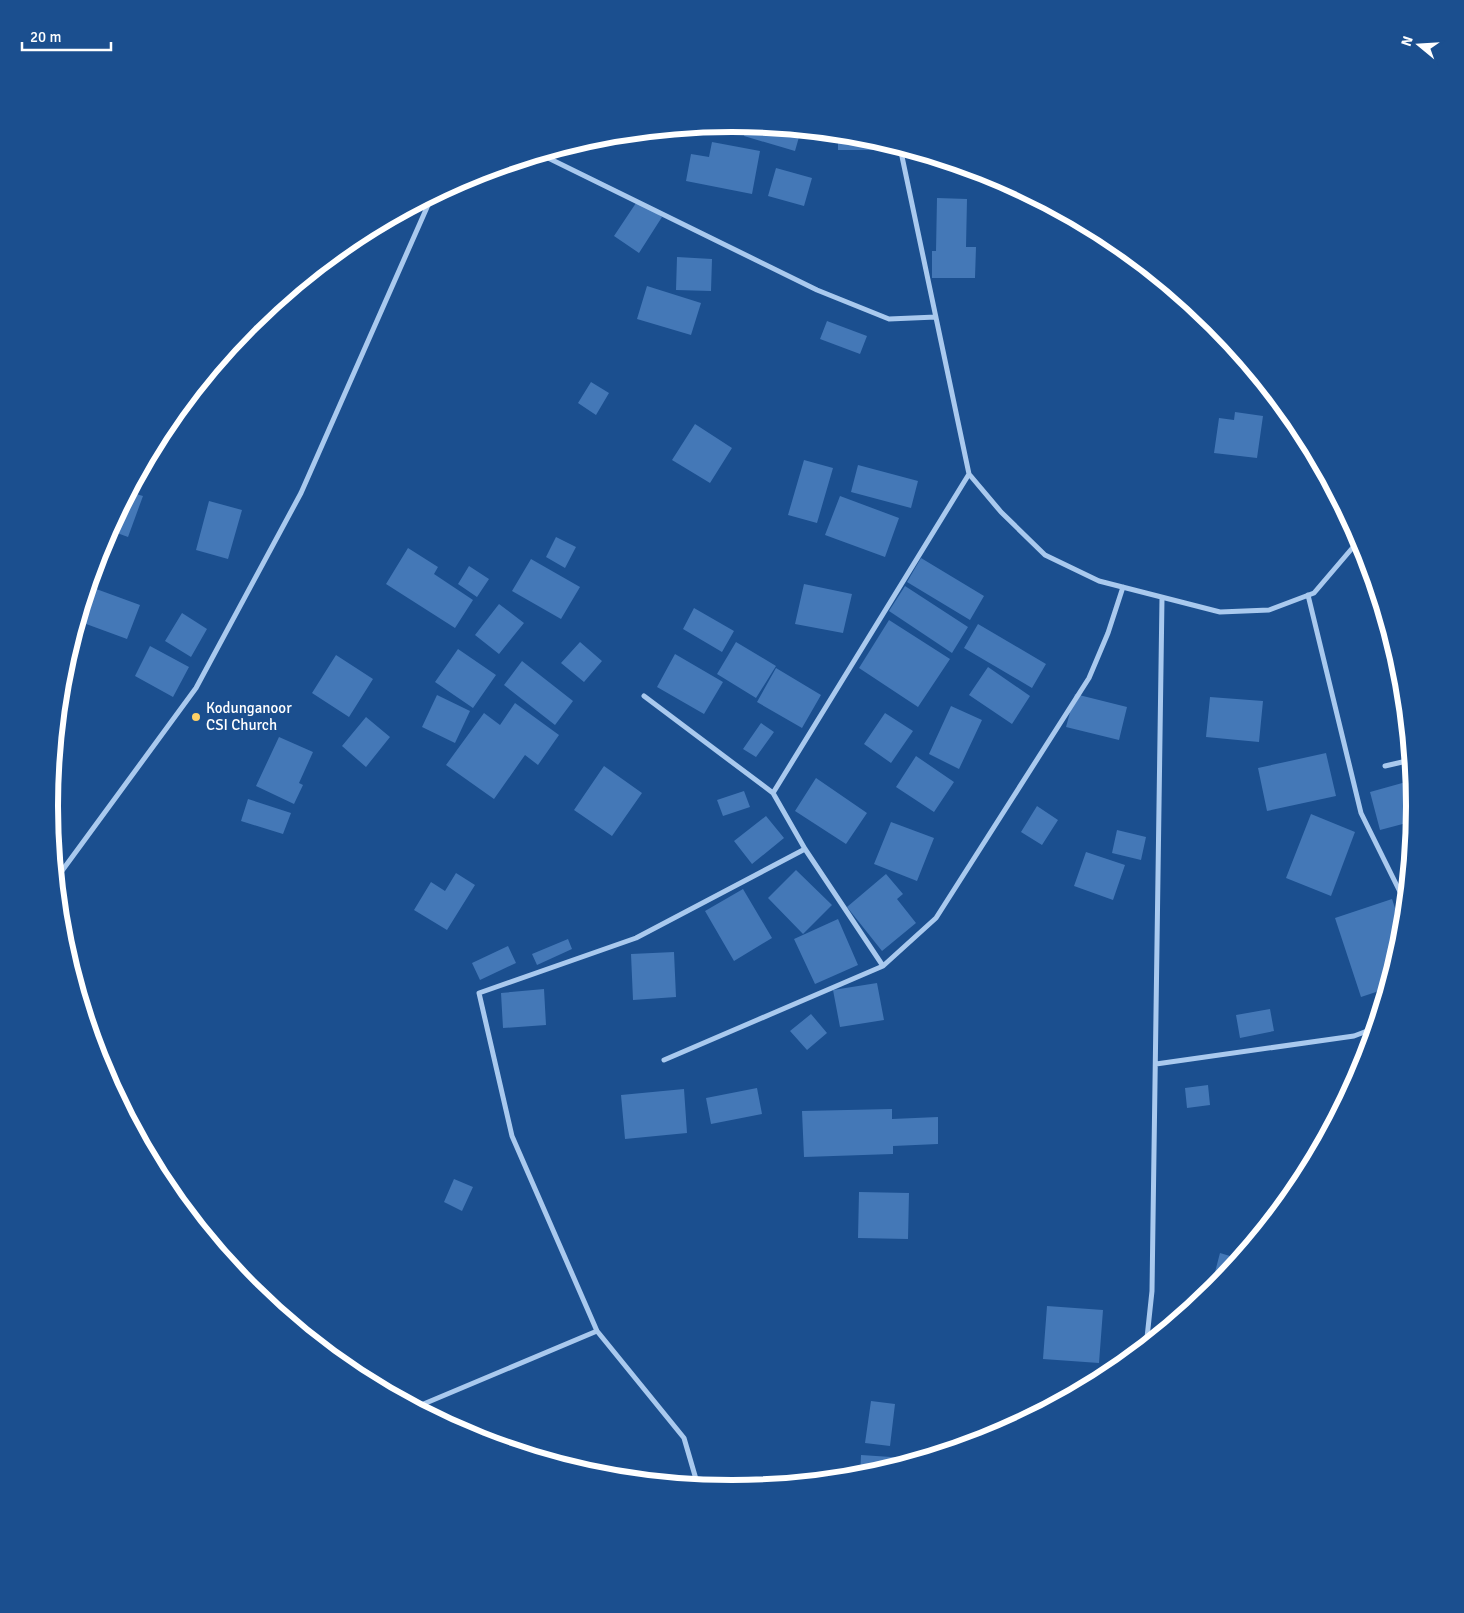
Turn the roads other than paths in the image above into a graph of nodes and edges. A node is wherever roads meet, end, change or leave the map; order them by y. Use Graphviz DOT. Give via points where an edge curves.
graph roads {
  1 [pos="901,154"];
  2 [pos="548,158"];
  3 [pos="428,205"];
  4 [pos="936,317"];
  5 [pos="969,474"];
  6 [pos="1354,546"];
  7 [pos="1123,587"];
  8 [pos="1308,595"];
  9 [pos="1162,598"];
  10 [pos="644,696"];
  11 [pos="1405,761"];
  12 [pos="1386,766"];
  13 [pos="773,793"];
  14 [pos="805,848"];
  15 [pos="61,872"];
  16 [pos="1401,894"];
  17 [pos="883,966"];
  18 [pos="1368,1031"];
  19 [pos="664,1060"];
  20 [pos="1156,1064"];
  21 [pos="597,1331"];
  22 [pos="1147,1339"];
  23 [pos="422,1405"];
  24 [pos="696,1480"];
  1 -- 4 [label="street"];
  2 -- 4 [label="street" via="817,290 889,319"];
  3 -- 15 [label="street" via="301,493 196,688"];
  4 -- 5 [label="street"];
  5 -- 7 [label="street" via="1001,512 1045,555 1099,581"];
  5 -- 13 [label="street"];
  6 -- 8 [label="street" via="1314,593"];
  7 -- 9 [label="street"];
  7 -- 17 [label="street" via="1089,678 936,918"];
  8 -- 9 [label="street" via="1269,610 1220,612"];
  8 -- 16 [label="street" via="1361,812"];
  9 -- 20 [label="street"];
  10 -- 13 [label="street"];
  11 -- 12 [label="street"];
  13 -- 14 [label="street"];
  14 -- 17 [label="street"];
  14 -- 21 [label="street" via="636,938 479,993 512,1136"];
  17 -- 19 [label="street"];
  18 -- 20 [label="street" via="1354,1036"];
  20 -- 22 [label="street" via="1152,1291"];
  21 -- 23 [label="street"];
  21 -- 24 [label="street" via="684,1438"];
}
